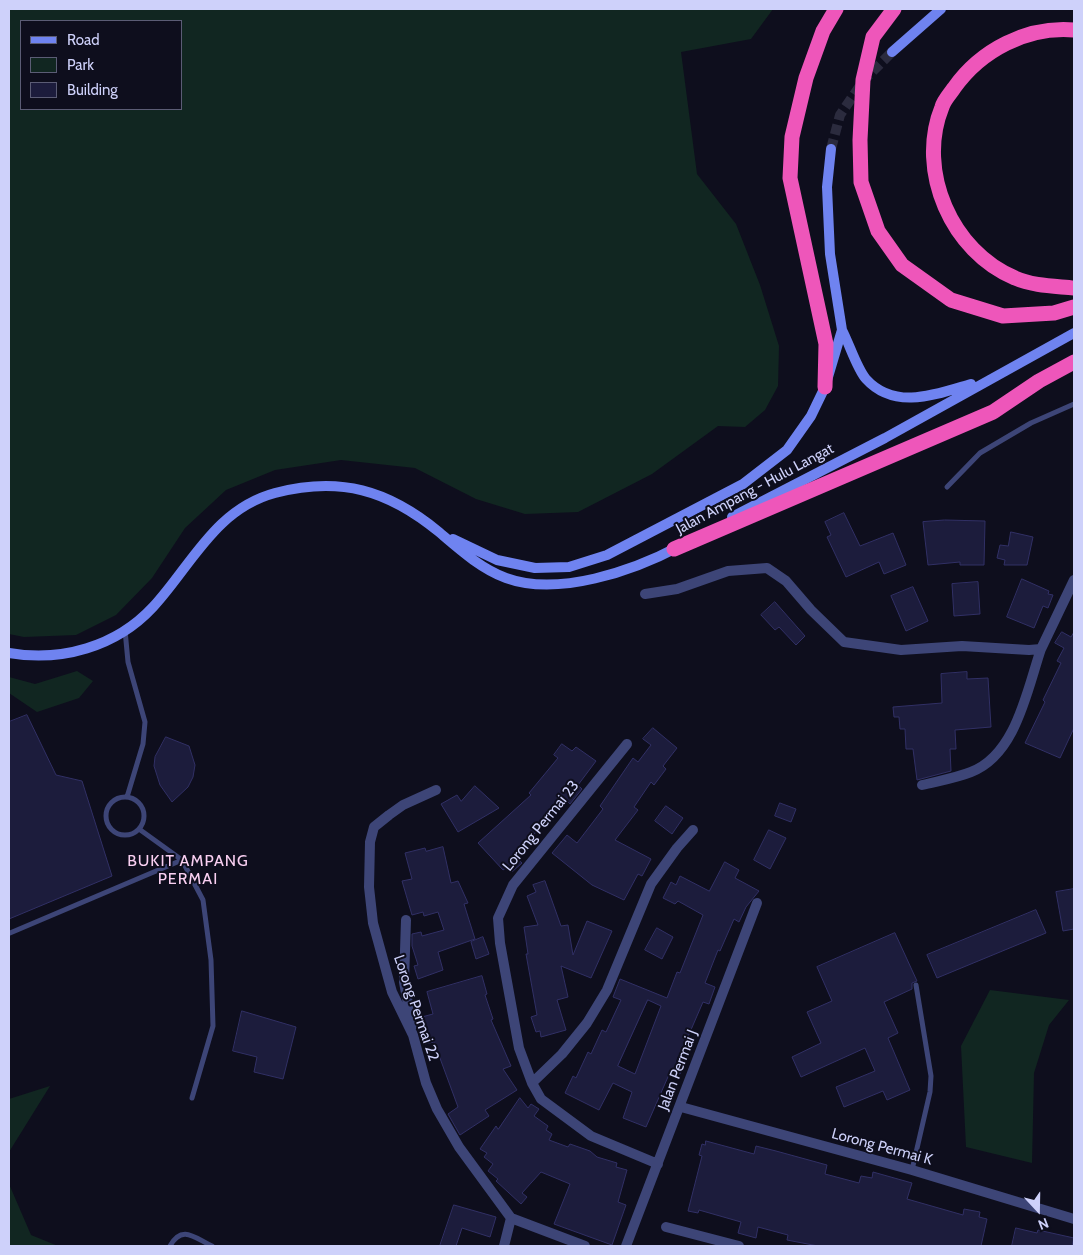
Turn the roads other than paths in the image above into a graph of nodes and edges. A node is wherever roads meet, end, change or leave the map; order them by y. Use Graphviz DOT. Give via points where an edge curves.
graph roads {
  1 [pos="836,9"];
  2 [pos="894,9"];
  3 [pos="940,9"];
  4 [pos="1074,30"];
  5 [pos="892,52"];
  6 [pos="830,149"];
  7 [pos="1074,288"];
  8 [pos="1074,307"];
  9 [pos="842,330"];
  10 [pos="1074,333"];
  11 [pos="1074,362"];
  12 [pos="987,380"];
  13 [pos="825,387"];
  14 [pos="1074,404"];
  15 [pos="946,487"];
  16 [pos="439,532"];
  17 [pos="674,548"];
  18 [pos="1074,580"];
  19 [pos="645,594"];
  20 [pos="126,630"];
  21 [pos="1041,648"];
  22 [pos="9,653"];
  23 [pos="627,744"];
  24 [pos="922,785"];
  25 [pos="436,790"];
  26 [pos="127,797"];
  27 [pos="139,829"];
  28 [pos="694,830"];
  29 [pos="182,860"];
  30 [pos="757,903"];
  31 [pos="406,920"];
  32 [pos="10,934"];
  33 [pos="916,985"];
  34 [pos="413,1035"];
  35 [pos="532,1083"];
  36 [pos="192,1098"];
  37 [pos="680,1106"];
  38 [pos="658,1164"];
  39 [pos="912,1170"];
  40 [pos="512,1218"];
  41 [pos="1074,1219"];
  42 [pos="666,1227"];
  43 [pos="170,1246"];
  44 [pos="212,1246"];
  45 [pos="504,1246"];
  46 [pos="585,1246"];
  47 [pos="626,1246"];
  48 [pos="739,1246"];
  1 -- 13 [label="highway" via="823,31 806,78 792,137 790,178 826,344"];
  2 -- 8 [label="highway" via="873,37 863,80 861,182 878,231 902,265 951,300 1003,316 1054,313"];
  3 -- 5 [label="street"];
  4 -- 7 [label="highway" via="1059,28 1025,34 999,46 963,76 942,106 934,163 938,187 960,237 986,260 1015,278"];
  6 -- 9 [label="street, Jalan Ampang - Hulu Langat" via="827,187 830,254"];
  9 -- 12 [label="street" via="866,379 889,395 922,398"];
  9 -- 13 [label="street, Jalan Ampang - Hulu Langat"];
  10 -- 12 [label="street, Jalan Ampang - Hulu Langat"];
  11 -- 17 [label="highway" via="993,412"];
  12 -- 17 [label="street, Jalan Ampang - Hulu Langat" via="885,438"];
  13 -- 16 [label="street, Jalan Ampang - Hulu Langat" via="811,416 787,450 772,462 743,484 607,555 569,566 534,568 498,560"];
  14 -- 15 [label="lane" via="1031,423 980,453"];
  16 -- 17 [label="street, Jalan Ampang - Hulu Langat" via="481,565 506,578 538,583 600,578 632,568"];
  16 -- 20 [label="street, Jalan Ampang - Hulu Langat" via="391,499 365,490 335,486 274,494 233,514 194,554 153,608"];
  18 -- 21 [label="street"];
  19 -- 21 [label="street" via="677,590 728,571 766,568 786,581 844,642 901,650 962,646"];
  20 -- 22 [label="street, Jalan Ampang - Hulu Langat" via="78,652 48,656"];
  20 -- 26 [label="lane" via="128,662 145,722 143,744"];
  21 -- 24 [label="street" via="1012,730 995,758 971,772"];
  23 -- 35 [label="street, Lorong Permai 23" via="513,885 498,918 518,1038"];
  25 -- 34 [label="street, Lorong Permai 22" via="389,815 374,827 370,842 369,888 373,924 392,992"];
  26 -- 27 [label="lane" via="142,807 144,818"];
  26 -- 27 [label="lane" via="110,804 107,823 121,835"];
  27 -- 29 [label="lane"];
  28 -- 35 [label="street" via="651,884 606,990 587,1023 562,1054"];
  29 -- 32 [label="lane"];
  29 -- 36 [label="lane" via="203,900 211,960 213,1026"];
  30 -- 37 [label="street, Jalan Permai J"];
  31 -- 34 [label="street" via="404,982"];
  33 -- 39 [label="lane" via="931,1076"];
  34 -- 40 [label="street, Lorong Permai 22" via="426,1084 437,1109 460,1147"];
  35 -- 38 [label="street, Lorong Permai 23" via="541,1099 591,1136"];
  37 -- 38 [label="street, Jalan Permai J"];
  37 -- 39 [label="street, Lorong Permai K"];
  38 -- 47 [label="street, Jalan Permai J"];
  39 -- 41 [label="street, Lorong Permai K"];
  40 -- 45 [label="street"];
  40 -- 46 [label="street"];
  42 -- 48 [label="street"];
  43 -- 44 [label="lane" via="175,1238 188,1234"];
}
